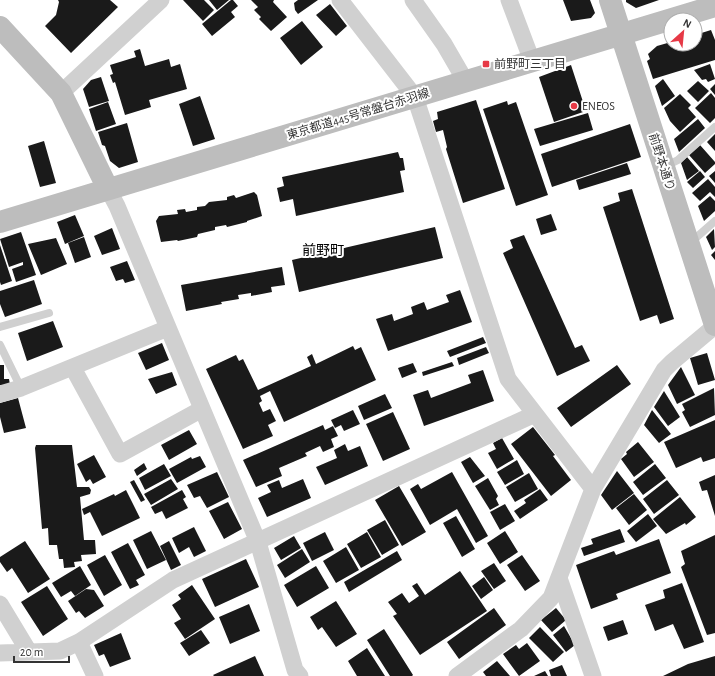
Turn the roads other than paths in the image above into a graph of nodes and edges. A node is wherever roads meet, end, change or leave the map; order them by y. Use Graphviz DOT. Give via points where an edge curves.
graph roads {
  1 [pos="161,0"];
  2 [pos="340,0"];
  3 [pos="413,0"];
  4 [pos="509,0"];
  5 [pos="610,0"];
  6 [pos="715,6"];
  7 [pos="0,27"];
  8 [pos="621,34"];
  9 [pos="532,61"];
  10 [pos="466,82"];
  11 [pos="61,93"];
  12 [pos="415,97"];
  13 [pos="715,127"];
  14 [pos="664,167"];
  15 [pos="108,189"];
  16 [pos="715,221"];
  17 [pos="0,222"];
  18 [pos="688,244"];
  19 [pos="48,313"];
  20 [pos="715,325"];
  21 [pos="0,327"];
  22 [pos="168,328"];
  23 [pos="0,345"];
  24 [pos="73,368"];
  25 [pos="21,388"];
  26 [pos="0,394"];
  27 [pos="202,409"];
  28 [pos="535,414"];
  29 [pos="593,489"];
  30 [pos="258,542"];
  31 [pos="559,578"];
  32 [pos="0,604"];
  33 [pos="79,642"];
  34 [pos="29,652"];
  35 [pos="0,653"];
  36 [pos="95,676"];
  37 [pos="300,676"];
  38 [pos="457,676"];
  39 [pos="593,676"];
  1 -- 11 [label="street"];
  2 -- 12 [label="street"];
  3 -- 10 [label="street" via="444,44"];
  4 -- 9 [label="street"];
  5 -- 8 [label="main road, 前野本通り"];
  6 -- 8 [label="main road, 東京都道445号常盤台赤羽線"];
  7 -- 11 [label="main road"];
  8 -- 9 [label="main road, 東京都道445号常盤台赤羽線"];
  8 -- 14 [label="main road, 前野本通り"];
  9 -- 10 [label="main road, 東京都道445号常盤台赤羽線"];
  10 -- 12 [label="main road, 東京都道445号常盤台赤羽線"];
  11 -- 15 [label="main road"];
  12 -- 15 [label="main road, 東京都道445号常盤台赤羽線"];
  12 -- 28 [label="street" via="508,379"];
  13 -- 14 [label="lane" via="678,160"];
  14 -- 18 [label="main road, 前野本通り"];
  15 -- 17 [label="main road, 東京都道445号常盤台赤羽線"];
  15 -- 22 [label="street"];
  16 -- 18 [label="lane"];
  18 -- 20 [label="main road, 前野本通り"];
  19 -- 21 [label="lane"];
  20 -- 29 [label="street" via="664,370"];
  22 -- 24 [label="street"];
  22 -- 27 [label="street"];
  23 -- 25 [label="lane"];
  24 -- 25 [label="street"];
  24 -- 27 [label="street" via="120,454"];
  25 -- 26 [label="street"];
  27 -- 30 [label="street"];
  28 -- 29 [label="street"];
  28 -- 30 [label="street"];
  29 -- 31 [label="street"];
  30 -- 33 [label="street" via="173,580"];
  30 -- 37 [label="street" via="294,670"];
  31 -- 38 [label="street" via="551,598 522,629"];
  31 -- 39 [label="street"];
  32 -- 34 [label="street"];
  33 -- 34 [label="street" via="60,651"];
  33 -- 36 [label="street"];
  34 -- 35 [label="street"];
}
